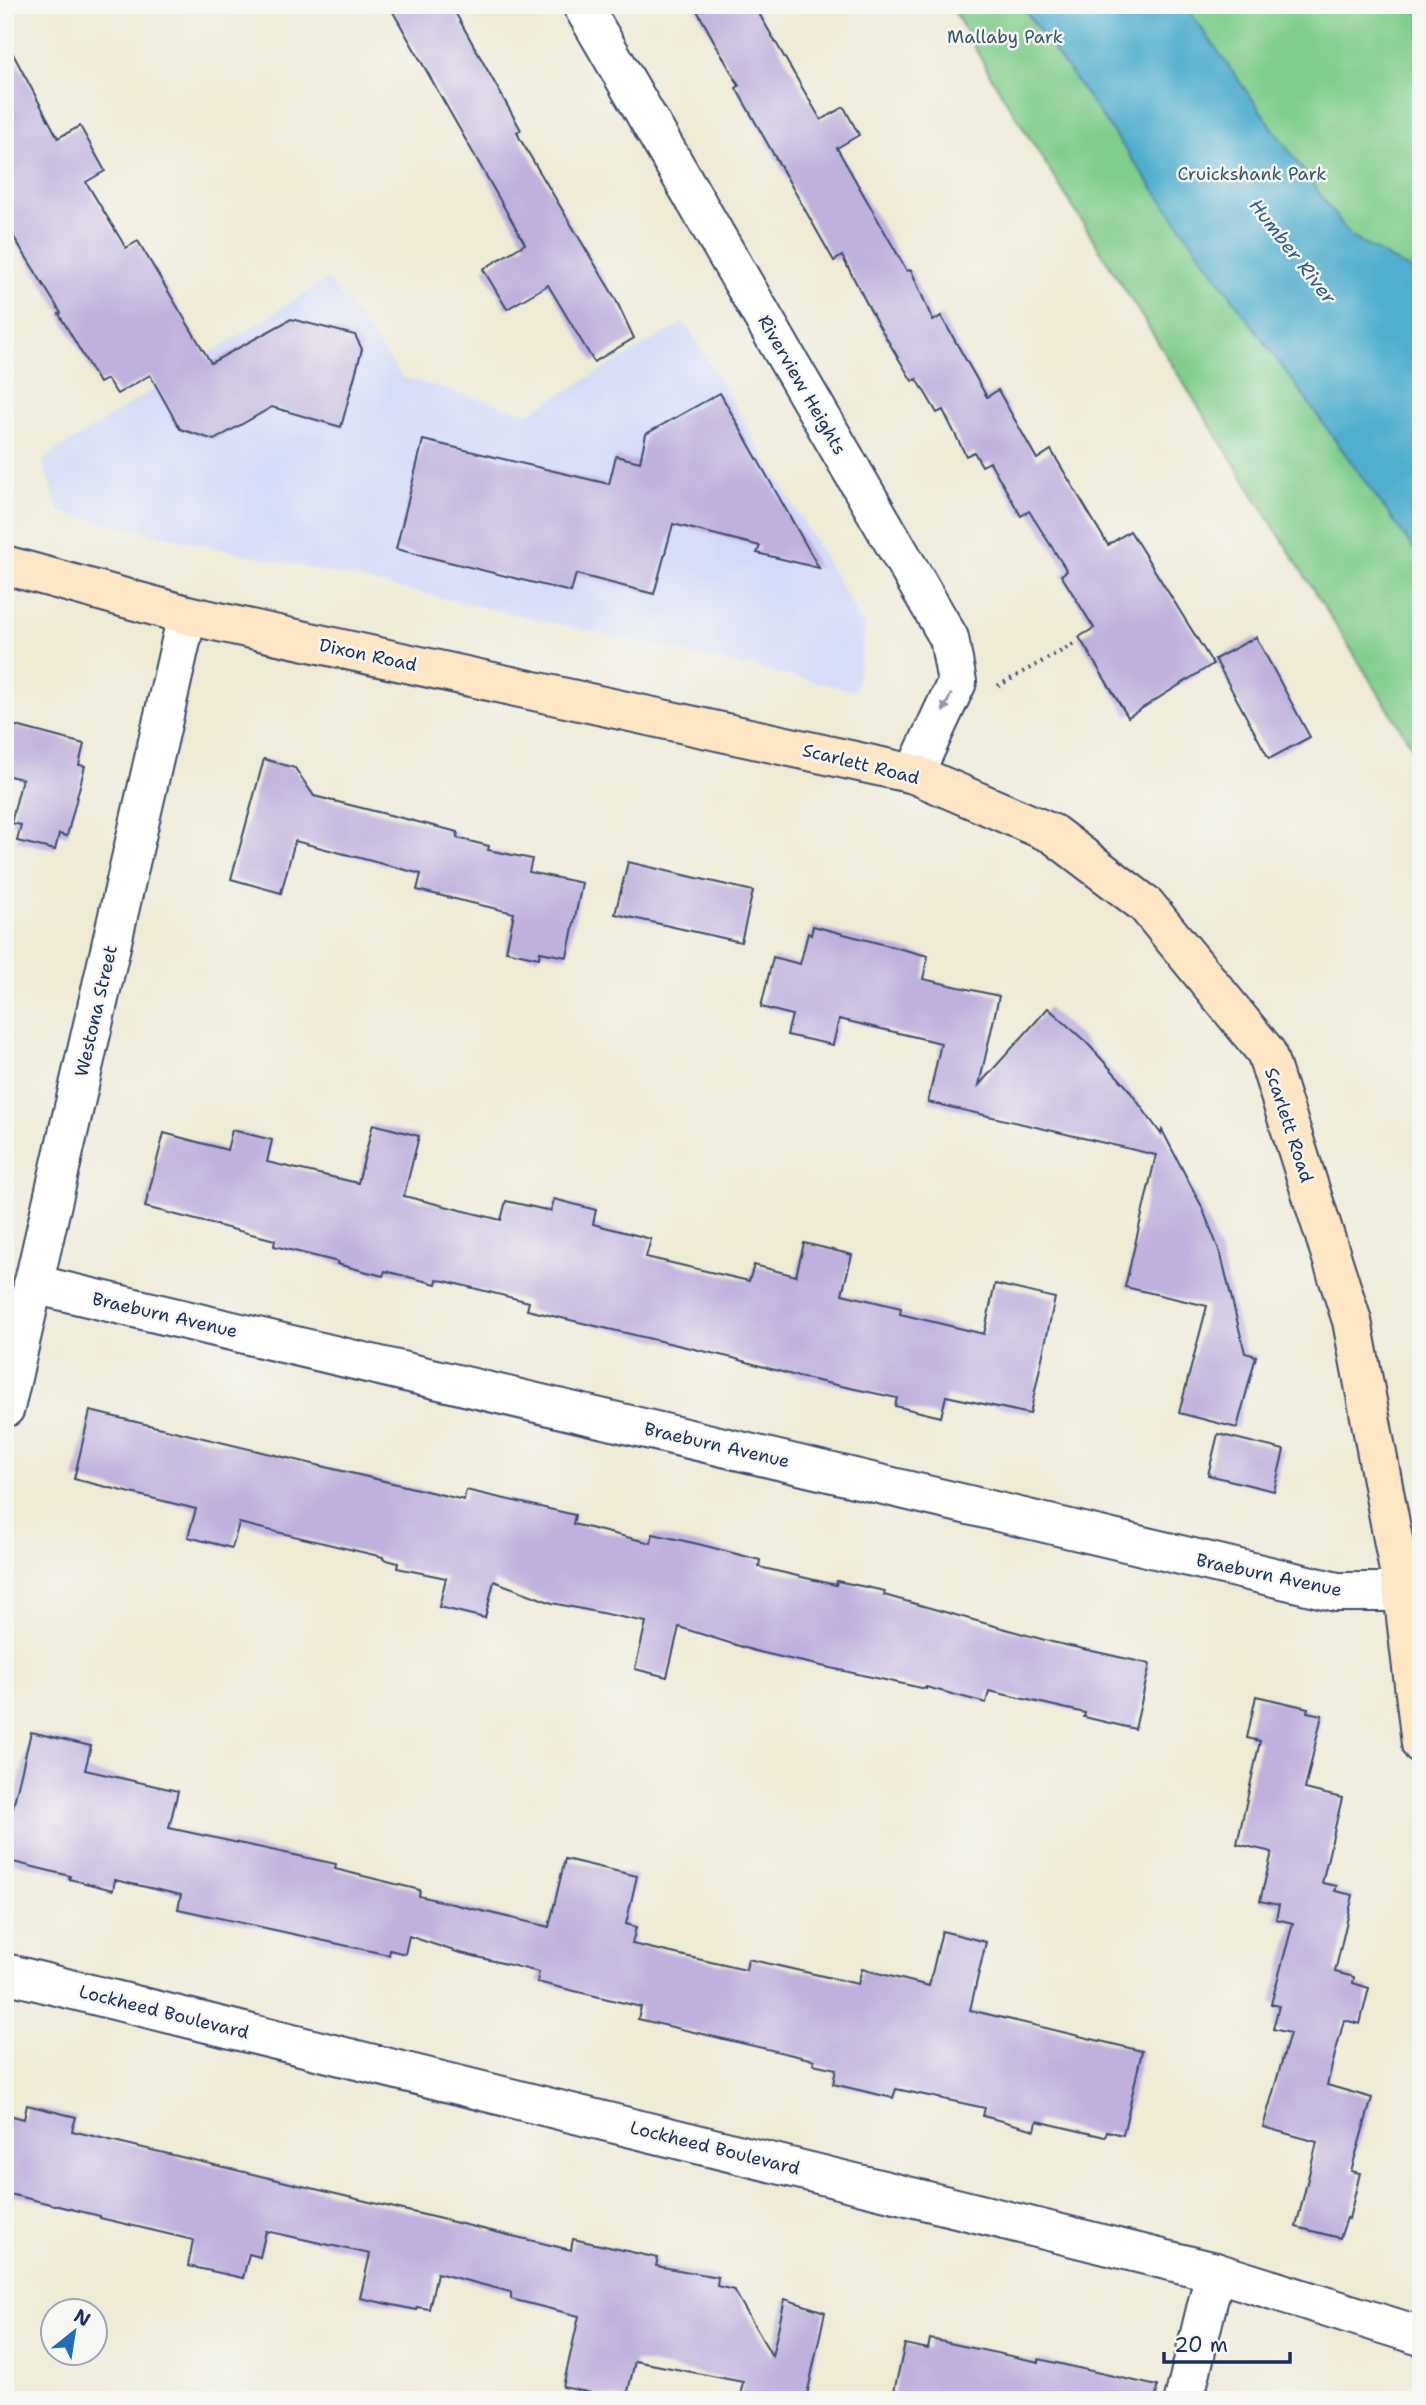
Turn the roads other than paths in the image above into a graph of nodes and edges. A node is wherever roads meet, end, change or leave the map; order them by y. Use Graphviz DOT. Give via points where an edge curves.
graph roads {
  1 [pos="582,5"];
  2 [pos="5,565"];
  3 [pos="187,615"];
  4 [pos="734,734"];
  5 [pos="914,774"];
  6 [pos="33,1284"];
  7 [pos="5,1408"];
  8 [pos="1403,1592"];
  9 [pos="1421,1744"];
  10 [pos="5,1973"];
  11 [pos="1215,2272"];
  12 [pos="1421,2336"];
  13 [pos="1184,2400"];
  1 -- 5 [label="street, Riverview Heights, one-way" via="949,638 957,682"];
  2 -- 3 [label="main road, Dixon Road"];
  3 -- 4 [label="main road, Dixon Road"];
  3 -- 6 [label="street, Westona Street"];
  4 -- 5 [label="main road, Scarlett Road"];
  5 -- 8 [label="main road, Scarlett Road" via="1053,834 1146,905 1266,1052 1352,1321"];
  6 -- 7 [label="street, Westona Street"];
  6 -- 8 [label="street, Braeburn Avenue" via="1337,1592"];
  8 -- 9 [label="main road, Scarlett Road"];
  10 -- 11 [label="street, Lockheed Boulevard"];
  11 -- 12 [label="street, Lockheed Boulevard"];
  11 -- 13 [label="street"];
}
